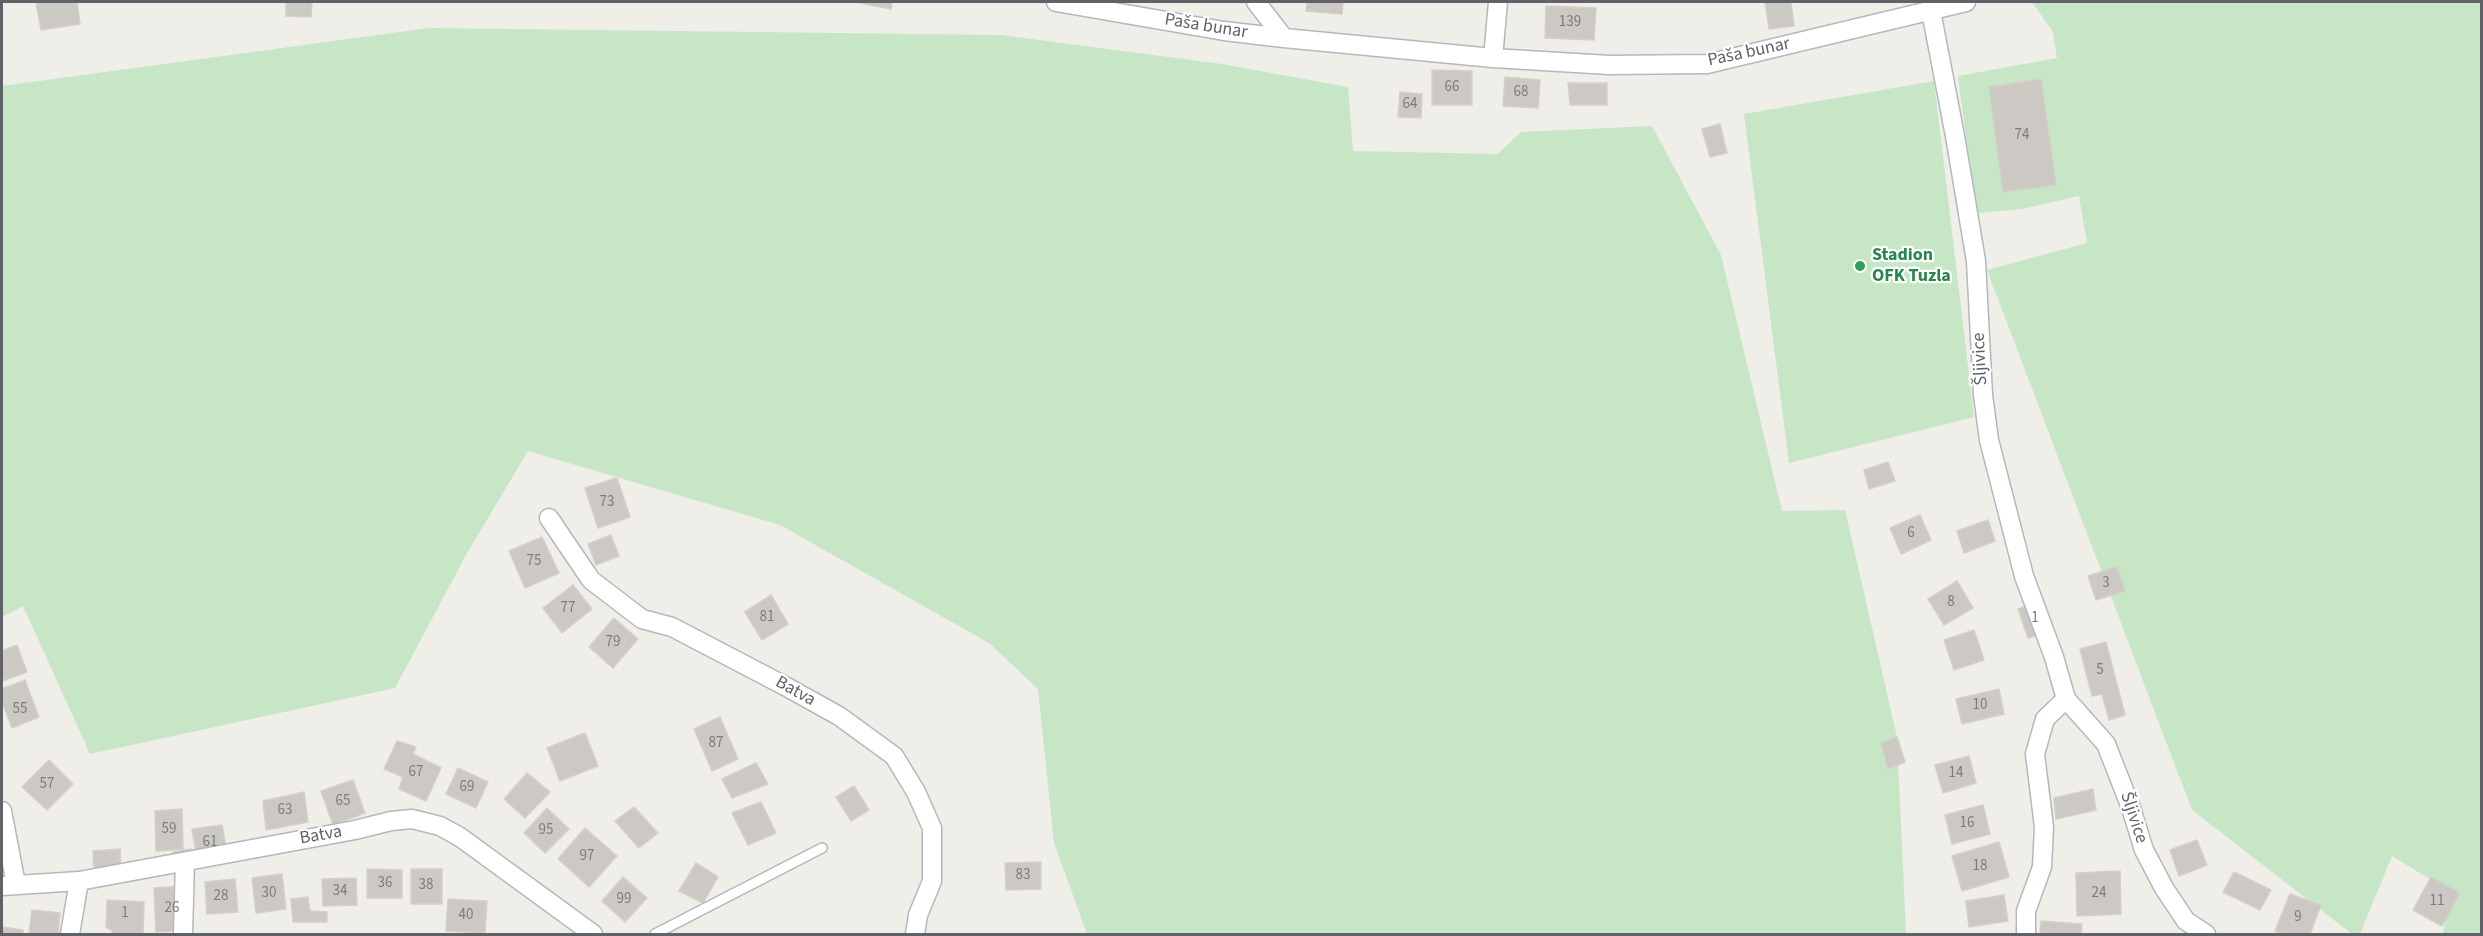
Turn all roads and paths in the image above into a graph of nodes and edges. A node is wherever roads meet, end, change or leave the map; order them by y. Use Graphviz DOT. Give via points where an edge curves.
graph roads {
  1 [pos="1056,2"];
  2 [pos="1256,2"];
  3 [pos="1498,2"];
  4 [pos="1966,2"];
  5 [pos="1931,11"];
  6 [pos="1284,38"];
  7 [pos="1493,58"];
  8 [pos="549,518"];
  9 [pos="2066,699"];
  10 [pos="2,811"];
  11 [pos="822,848"];
  12 [pos="185,862"];
  13 [pos="79,881"];
  14 [pos="9,885"];
  15 [pos="70,934"];
  16 [pos="183,934"];
  17 [pos="593,934"];
  18 [pos="655,934"];
  19 [pos="915,934"];
  20 [pos="2026,934"];
  21 [pos="2206,934"];
  1 -- 6 [label="street, Paša bunar"];
  2 -- 6 [label="street, Paša bunar"];
  3 -- 7 [label="street"];
  4 -- 5 [label="street, Paša bunar"];
  5 -- 7 [label="street, Paša bunar" via="1707,64 1609,65"];
  5 -- 9 [label="street, Šljivice" via="1976,261 1989,440 2024,576"];
  6 -- 7 [label="street, Paša bunar"];
  8 -- 19 [label="street, Batva" via="591,580 642,620 672,627 785,686 839,716 894,756 932,828 932,881"];
  9 -- 20 [label="street" via="2045,719 2035,754 2044,827 2042,867 2026,911"];
  9 -- 21 [label="street, Šljivice" via="2106,744 2144,850 2164,888 2186,921"];
  10 -- 14 [label="street, Batva"];
  11 -- 18 [label="lane"];
  12 -- 13 [label="street, Batva"];
  12 -- 16 [label="street"];
  12 -- 17 [label="street, Batva" via="412,819 440,826 460,837"];
  13 -- 14 [label="street, Batva"];
  13 -- 15 [label="street"];
}
